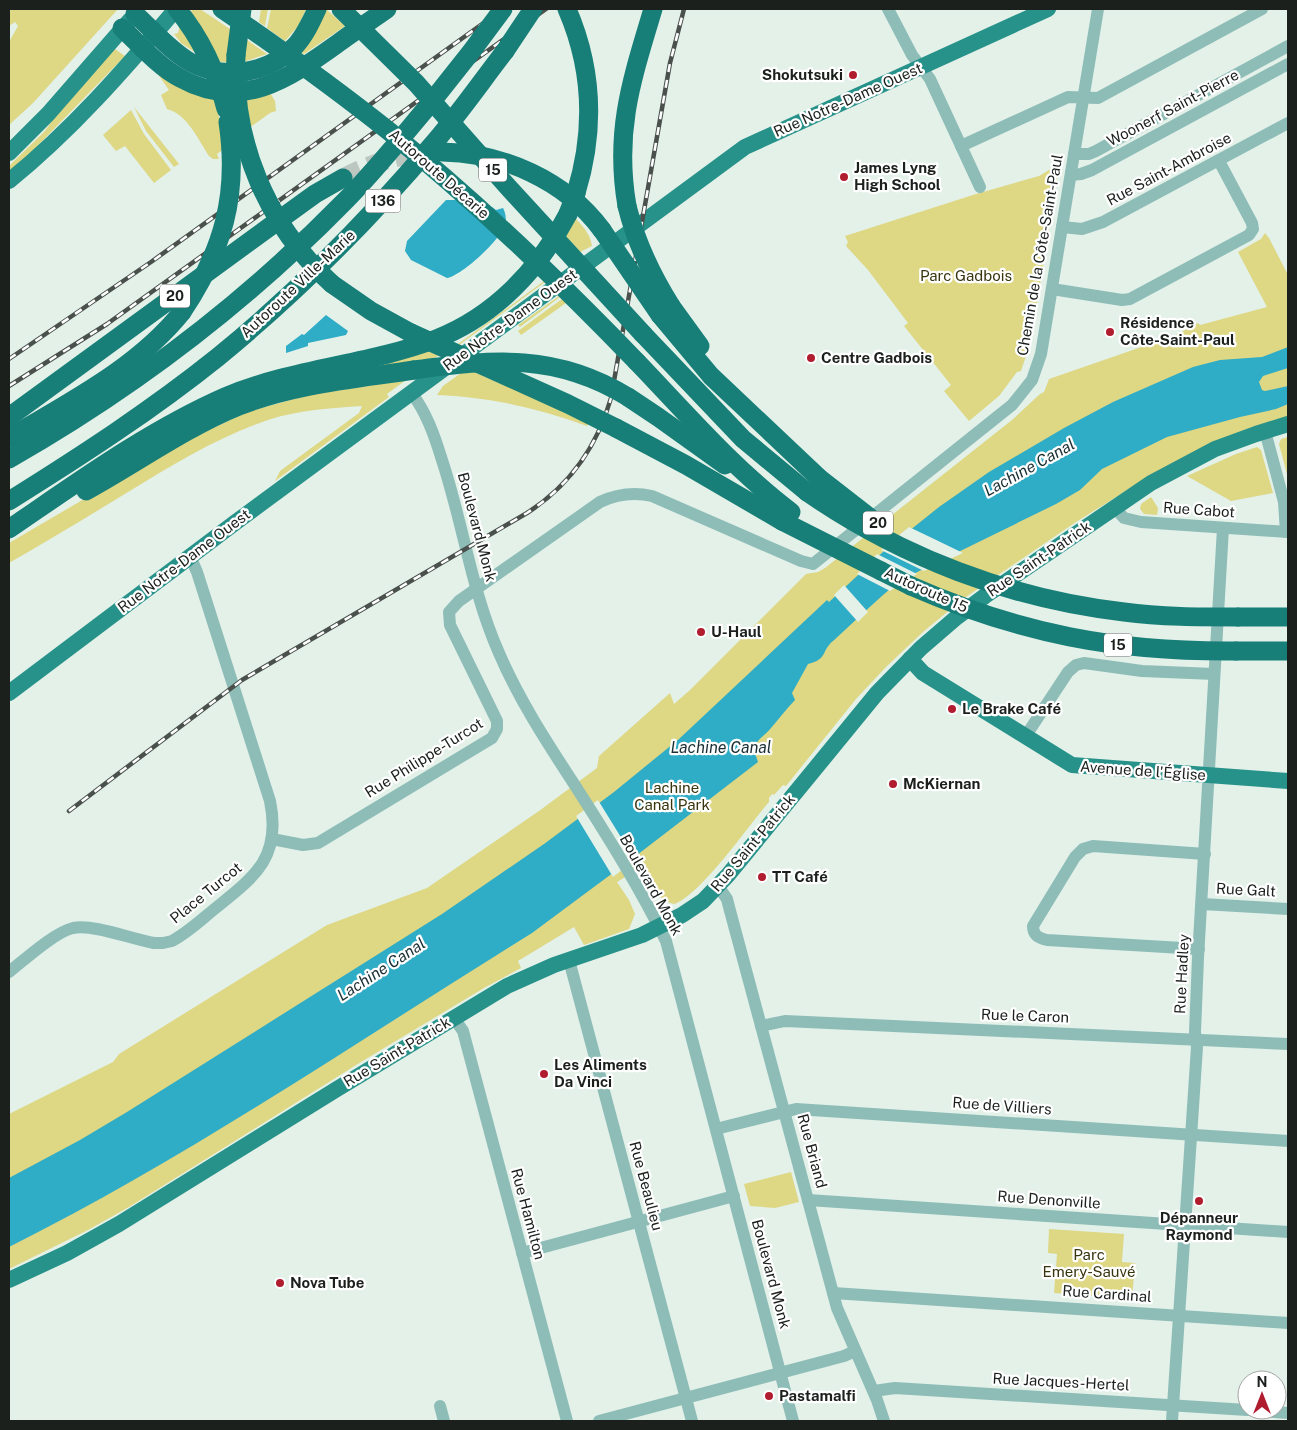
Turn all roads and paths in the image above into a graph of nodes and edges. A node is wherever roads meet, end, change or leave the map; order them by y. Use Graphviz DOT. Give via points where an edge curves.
graph roads {
  1 [pos="177,9"];
  2 [pos="222,9"];
  3 [pos="242,9"];
  4 [pos="316,9"];
  5 [pos="340,9"];
  6 [pos="386,9"];
  7 [pos="502,9"];
  8 [pos="534,9"];
  9 [pos="567,9"];
  10 [pos="653,9"];
  11 [pos="888,9"];
  12 [pos="1048,9"];
  13 [pos="1098,9"];
  14 [pos="1262,9"];
  15 [pos="138,11"];
  16 [pos="122,28"];
  17 [pos="156,32"];
  18 [pos="1288,46"];
  19 [pos="143,48"];
  20 [pos="1288,64"];
  21 [pos="921,66"];
  22 [pos="1083,97"];
  23 [pos="1288,123"];
  24 [pos="961,146"];
  25 [pos="442,152"];
  26 [pos="9,153"];
  27 [pos="1074,154"];
  28 [pos="1219,161"];
  29 [pos="1071,174"];
  30 [pos="343,178"];
  31 [pos="9,181"];
  32 [pos="980,187"];
  33 [pos="1062,228"];
  34 [pos="1052,290"];
  35 [pos="666,311"];
  36 [pos="411,392"];
  37 [pos="9,417"];
  38 [pos="1288,424"];
  39 [pos="1265,430"];
  40 [pos="9,438"];
  41 [pos="9,458"];
  42 [pos="767,493"];
  43 [pos="9,501"];
  44 [pos="1114,507"];
  45 [pos="787,517"];
  46 [pos="1223,528"];
  47 [pos="9,529"];
  48 [pos="1287,532"];
  49 [pos="9,534"];
  50 [pos="190,556"];
  51 [pos="940,564"];
  52 [pos="476,589"];
  53 [pos="1288,617"];
  54 [pos="1288,651"];
  55 [pos="910,659"];
  56 [pos="1214,674"];
  57 [pos="9,693"];
  58 [pos="1026,737"];
  59 [pos="1209,776"];
  60 [pos="1288,781"];
  61 [pos="272,839"];
  62 [pos="1205,854"];
  63 [pos="718,886"];
  64 [pos="1202,904"];
  65 [pos="1288,909"];
  66 [pos="659,927"];
  67 [pos="1199,949"];
  68 [pos="570,960"];
  69 [pos="9,972"];
  70 [pos="454,1018"];
  71 [pos="761,1026"];
  72 [pos="1196,1040"];
  73 [pos="1288,1044"];
  74 [pos="784,1111"];
  75 [pos="716,1128"];
  76 [pos="1191,1135"];
  77 [pos="1288,1141"];
  78 [pos="734,1196"];
  79 [pos="808,1200"];
  80 [pos="639,1222"];
  81 [pos="1185,1225"];
  82 [pos="1288,1232"];
  83 [pos="522,1253"];
  84 [pos="9,1280"];
  85 [pos="833,1293"];
  86 [pos="1179,1315"];
  87 [pos="1288,1323"];
  88 [pos="856,1351"];
  89 [pos="780,1373"];
  90 [pos="874,1391"];
  91 [pos="686,1398"];
  92 [pos="440,1406"];
  93 [pos="1173,1406"];
  94 [pos="1237,1409"];
  95 [pos="444,1421"];
  96 [pos="567,1421"];
  97 [pos="599,1421"];
  98 [pos="692,1421"];
  99 [pos="793,1421"];
  100 [pos="884,1421"];
  101 [pos="1172,1421"];
  1 -- 17 [label="main road"];
  1 -- 40 [label="highway, bridge" via="207,56 220,87 227,116 232,168 230,194 225,220 208,269 182,312 155,341 126,364"];
  2 -- 42 [label="highway, Autoroute Décarie / 15, bridge" via="352,101 436,170 546,270"];
  3 -- 45 [label="highway, bridge" via="235,80 238,113 248,154 275,215 312,264 332,284 371,312 411,333 568,404"];
  4 -- 17 [label="highway" via="306,32 289,52 267,66 250,71 224,73 201,67 178,54"];
  5 -- 51 [label="highway, 15, bridge" via="411,78 508,188 744,439 807,492 844,516 877,536"];
  6 -- 19 [label="highway" via="288,76 261,88 216,90 189,82"];
  7 -- 41 [label="highway, Autoroute Ville-Marie / 136, bridge" via="428,105 345,201 299,246 237,302 184,343 65,426"];
  8 -- 43 [label="highway, Autoroute Ville-Marie / 136, bridge" via="434,143 349,237 288,296 218,357 160,401"];
  9 -- 47 [label="highway, bridge" via="582,52 588,92 589,129 584,162 568,214 548,248 522,281 500,301 449,333 421,344 269,381 194,412 146,439"];
  10 -- 35 [label="highway, bridge" via="624,119 623,178 632,226 658,284"];
  11 -- 21 [label="street"];
  12 -- 21 [label="main road, Rue Notre-Dame Ouest"];
  13 -- 22 [label="street, Chemin de la Côte-Saint-Paul"];
  14 -- 22 [label="street" via="1098,98"];
  15 -- 16 [label="main road"];
  15 -- 17 [label="highway"];
  16 -- 19 [label="highway"];
  16 -- 26 [label="main road" via="48,114"];
  17 -- 19 [label="main road"];
  18 -- 27 [label="street, Woonerf Saint-Pierre" via="1096,152"];
  19 -- 31 [label="main road" via="84,113"];
  20 -- 29 [label="street, Woonerf Saint-Pierre" via="1092,170"];
  21 -- 24 [label="street"];
  21 -- 36 [label="main road, Rue Notre-Dame Ouest" via="745,147"];
  22 -- 24 [label="street" via="1068,97"];
  22 -- 27 [label="street, Chemin de la Côte-Saint-Paul"];
  23 -- 28 [label="street, Rue Saint-Ambroise"];
  24 -- 32 [label="street"];
  25 -- 35 [label="highway, 20, bridge" via="503,161 533,173 568,195 602,230"];
  27 -- 29 [label="street, Chemin de la Côte-Saint-Paul"];
  28 -- 33 [label="street, Rue Saint-Ambroise" via="1098,224 1082,229"];
  28 -- 34 [label="street" via="1252,223 1250,235 1130,299"];
  29 -- 33 [label="street, Chemin de la Côte-Saint-Paul"];
  30 -- 37 [label="highway, 20" via="290,212"];
  33 -- 34 [label="street, Chemin de la Côte-Saint-Paul"];
  34 -- 52 [label="street, Chemin de la Côte-Saint-Paul" via="1037,367 1018,400 816,563 801,561 657,498 625,494 595,506"];
  35 -- 51 [label="highway, 20, bridge" via="711,376 800,462 883,528"];
  36 -- 50 [label="main road, Rue Notre-Dame Ouest"];
  36 -- 52 [label="street, Boulevard Monk" via="424,412 448,476"];
  38 -- 39 [label="main road, Rue Saint-Patrick"];
  39 -- 44 [label="main road, Rue Saint-Patrick" via="1195,458"];
  39 -- 48 [label="street" via="1284,504"];
  42 -- 45 [label="highway, 15"];
  42 -- 49 [label="highway, bridge" via="658,416 601,383 530,363 478,362 302,388 240,406 192,429"];
  44 -- 46 [label="street, Rue Cabot" via="1124,518 1136,522"];
  44 -- 55 [label="main road, Rue Saint-Patrick" via="985,596"];
  45 -- 54 [label="highway, Autoroute 15 / 15, bridge" via="881,571 958,606 1043,632 1139,648"];
  46 -- 48 [label="street, Rue Cabot"];
  46 -- 56 [label="street, Rue Hadley"];
  50 -- 57 [label="main road, Rue Notre-Dame Ouest"];
  50 -- 61 [label="street, Place Turcot" via="268,796 273,822"];
  51 -- 53 [label="highway, Autoroute 15 / 15, bridge" via="1007,588 1075,605 1145,614"];
  52 -- 61 [label="street, Rue Philippe-Turcot" via="454,605 448,616 497,721 494,736 318,842 303,846"];
  52 -- 66 [label="street, Boulevard Monk" via="503,664 541,733"];
  55 -- 58 [label="main road, Avenue de l'Église" via="923,673"];
  55 -- 63 [label="main road, Rue Saint-Patrick" via="862,711"];
  56 -- 58 [label="street" via="1076,664"];
  56 -- 59 [label="street, Rue Hadley"];
  58 -- 59 [label="main road, Avenue de l'Église" via="1072,765"];
  59 -- 60 [label="main road, Avenue de l'Église"];
  59 -- 62 [label="street, Rue Hadley"];
  61 -- 69 [label="street, Place Turcot" via="262,864 251,879 176,939 154,943 93,928 74,928 57,935"];
  62 -- 64 [label="street, Rue Hadley"];
  62 -- 67 [label="street" via="1083,848 1033,926 1034,933 1047,940"];
  63 -- 66 [label="main road, Rue Saint-Patrick" via="694,907"];
  63 -- 71 [label="street, Rue Briand" via="727,899"];
  64 -- 65 [label="street, Rue Galt"];
  64 -- 67 [label="street, Rue Hadley"];
  66 -- 68 [label="main road, Rue Saint-Patrick"];
  66 -- 75 [label="street, Boulevard Monk" via="666,941"];
  67 -- 72 [label="street, Rue Hadley"];
  68 -- 70 [label="main road, Rue Saint-Patrick" via="525,977"];
  68 -- 80 [label="street, Rue Beaulieu"];
  70 -- 83 [label="street, Rue Hamilton" via="463,1031"];
  70 -- 84 [label="main road, Rue Saint-Patrick" via="125,1220"];
  71 -- 72 [label="street, Rue le Caron" via="785,1021"];
  71 -- 74 [label="street, Rue Briand"];
  72 -- 73 [label="street, Rue le Caron"];
  72 -- 76 [label="street, Rue Hadley"];
  74 -- 75 [label="street, Rue de Villiers"];
  74 -- 76 [label="street, Rue de Villiers" via="796,1109"];
  74 -- 79 [label="street, Rue Briand"];
  75 -- 78 [label="street, Boulevard Monk"];
  76 -- 77 [label="street, Rue de Villiers"];
  76 -- 81 [label="street, Rue Hadley"];
  78 -- 80 [label="street"];
  78 -- 89 [label="street, Boulevard Monk"];
  79 -- 81 [label="street, Rue Denonville"];
  79 -- 85 [label="street, Rue Briand"];
  80 -- 83 [label="street"];
  80 -- 91 [label="street, Rue Beaulieu"];
  81 -- 82 [label="street, Rue Denonville"];
  81 -- 86 [label="street, Rue Hadley"];
  83 -- 96 [label="street, Rue Hamilton"];
  85 -- 86 [label="street, Rue Cardinal"];
  85 -- 88 [label="street, Rue Briand" via="843,1325"];
  86 -- 87 [label="street, Rue Cardinal"];
  86 -- 93 [label="street, Rue Hadley"];
  88 -- 89 [label="street"];
  88 -- 90 [label="street, Rue Briand"];
  89 -- 91 [label="street"];
  89 -- 99 [label="street, Boulevard Monk"];
  90 -- 93 [label="street, Rue Jacques-Hertel" via="895,1388"];
  90 -- 100 [label="street, Rue Briand"];
  91 -- 97 [label="street"];
  91 -- 98 [label="street, Rue Beaulieu"];
  92 -- 95 [label="street"];
  93 -- 94 [label="street, Rue Jacques-Hertel"];
  93 -- 101 [label="street, Rue Hadley"];
}
